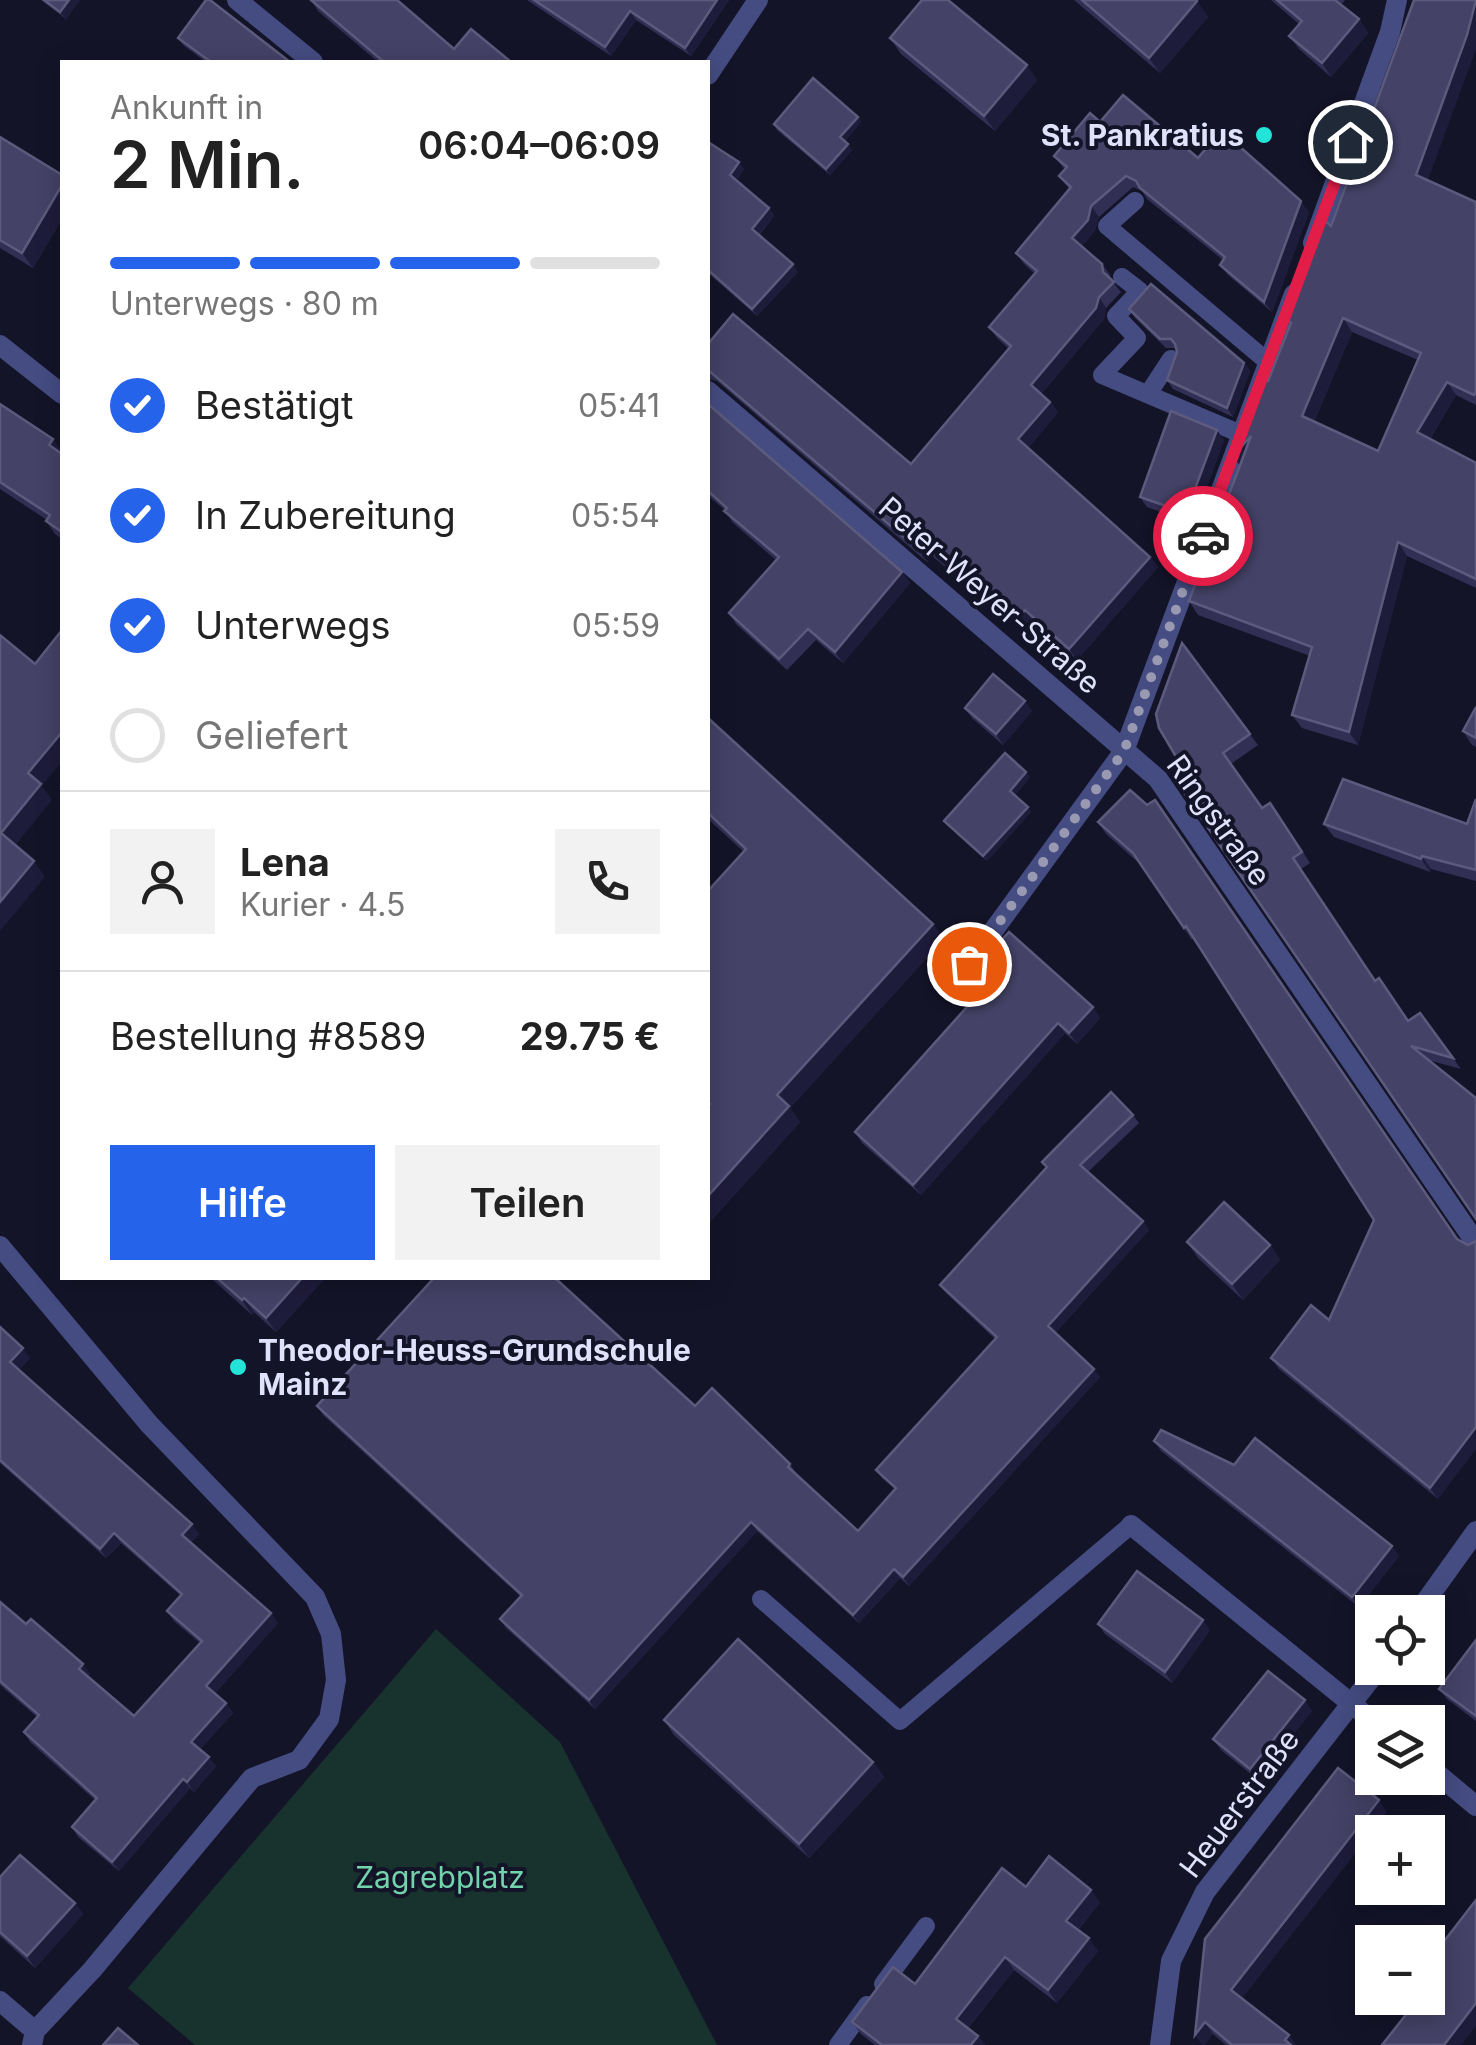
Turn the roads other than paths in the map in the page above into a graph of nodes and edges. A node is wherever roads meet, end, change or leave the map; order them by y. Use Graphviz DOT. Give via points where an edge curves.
graph roads {
  1 [pos="237,0"];
  2 [pos="758,0"];
  3 [pos="1398,0"];
  4 [pos="311,60"];
  5 [pos="710,72"];
  6 [pos="1135,201"];
  7 [pos="1122,277"];
  8 [pos="0,345"];
  9 [pos="1171,359"];
  10 [pos="1269,363"];
  11 [pos="60,392"];
  12 [pos="710,393"];
  13 [pos="1148,394"];
  14 [pos="1241,434"];
  15 [pos="1124,751"];
  16 [pos="969,964"];
  17 [pos="1476,1243"];
  18 [pos="0,1246"];
  19 [pos="1131,1525"];
  20 [pos="1476,1531"];
  21 [pos="1430,1595"];
  22 [pos="761,1598"];
  23 [pos="1367,1685"];
  24 [pos="1353,1704"];
  25 [pos="1445,1780"];
  26 [pos="1476,1806"];
  27 [pos="926,1926"];
  28 [pos="0,2001"];
  29 [pos="34,2038"];
  30 [pos="838,2045"];
  31 [pos="1160,2045"];
  1 -- 4 [label="street"];
  2 -- 5 [label="street"];
  3 -- 10 [label="street, Ringstraße"];
  6 -- 10 [label="lane" via="1107,226"];
  7 -- 13 [label="lane" via="1140,291 1116,316 1136,338 1102,375"];
  8 -- 11 [label="street"];
  9 -- 13 [label="lane"];
  10 -- 14 [label="street, Ringstraße"];
  12 -- 15 [label="street, Peter-Weyer-Straße"];
  13 -- 14 [label="lane"];
  14 -- 15 [label="street, Ringstraße"];
  15 -- 16 [label="street"];
  15 -- 17 [label="street, Ringstraße" via="1158,779"];
  18 -- 29 [label="street" via="150,1424 315,1597 331,1634 336,1680 329,1719 298,1760 252,1778"];
  19 -- 22 [label="lane" via="900,1721"];
  19 -- 24 [label="street"];
  20 -- 21 [label="street"];
  23 -- 24 [label="street, Heuerstraße"];
  24 -- 31 [label="street, Heuerstraße" via="1205,1892 1171,1961"];
  25 -- 26 [label="street"];
  27 -- 30 [label="lane"];
  28 -- 29 [label="street"];
}
